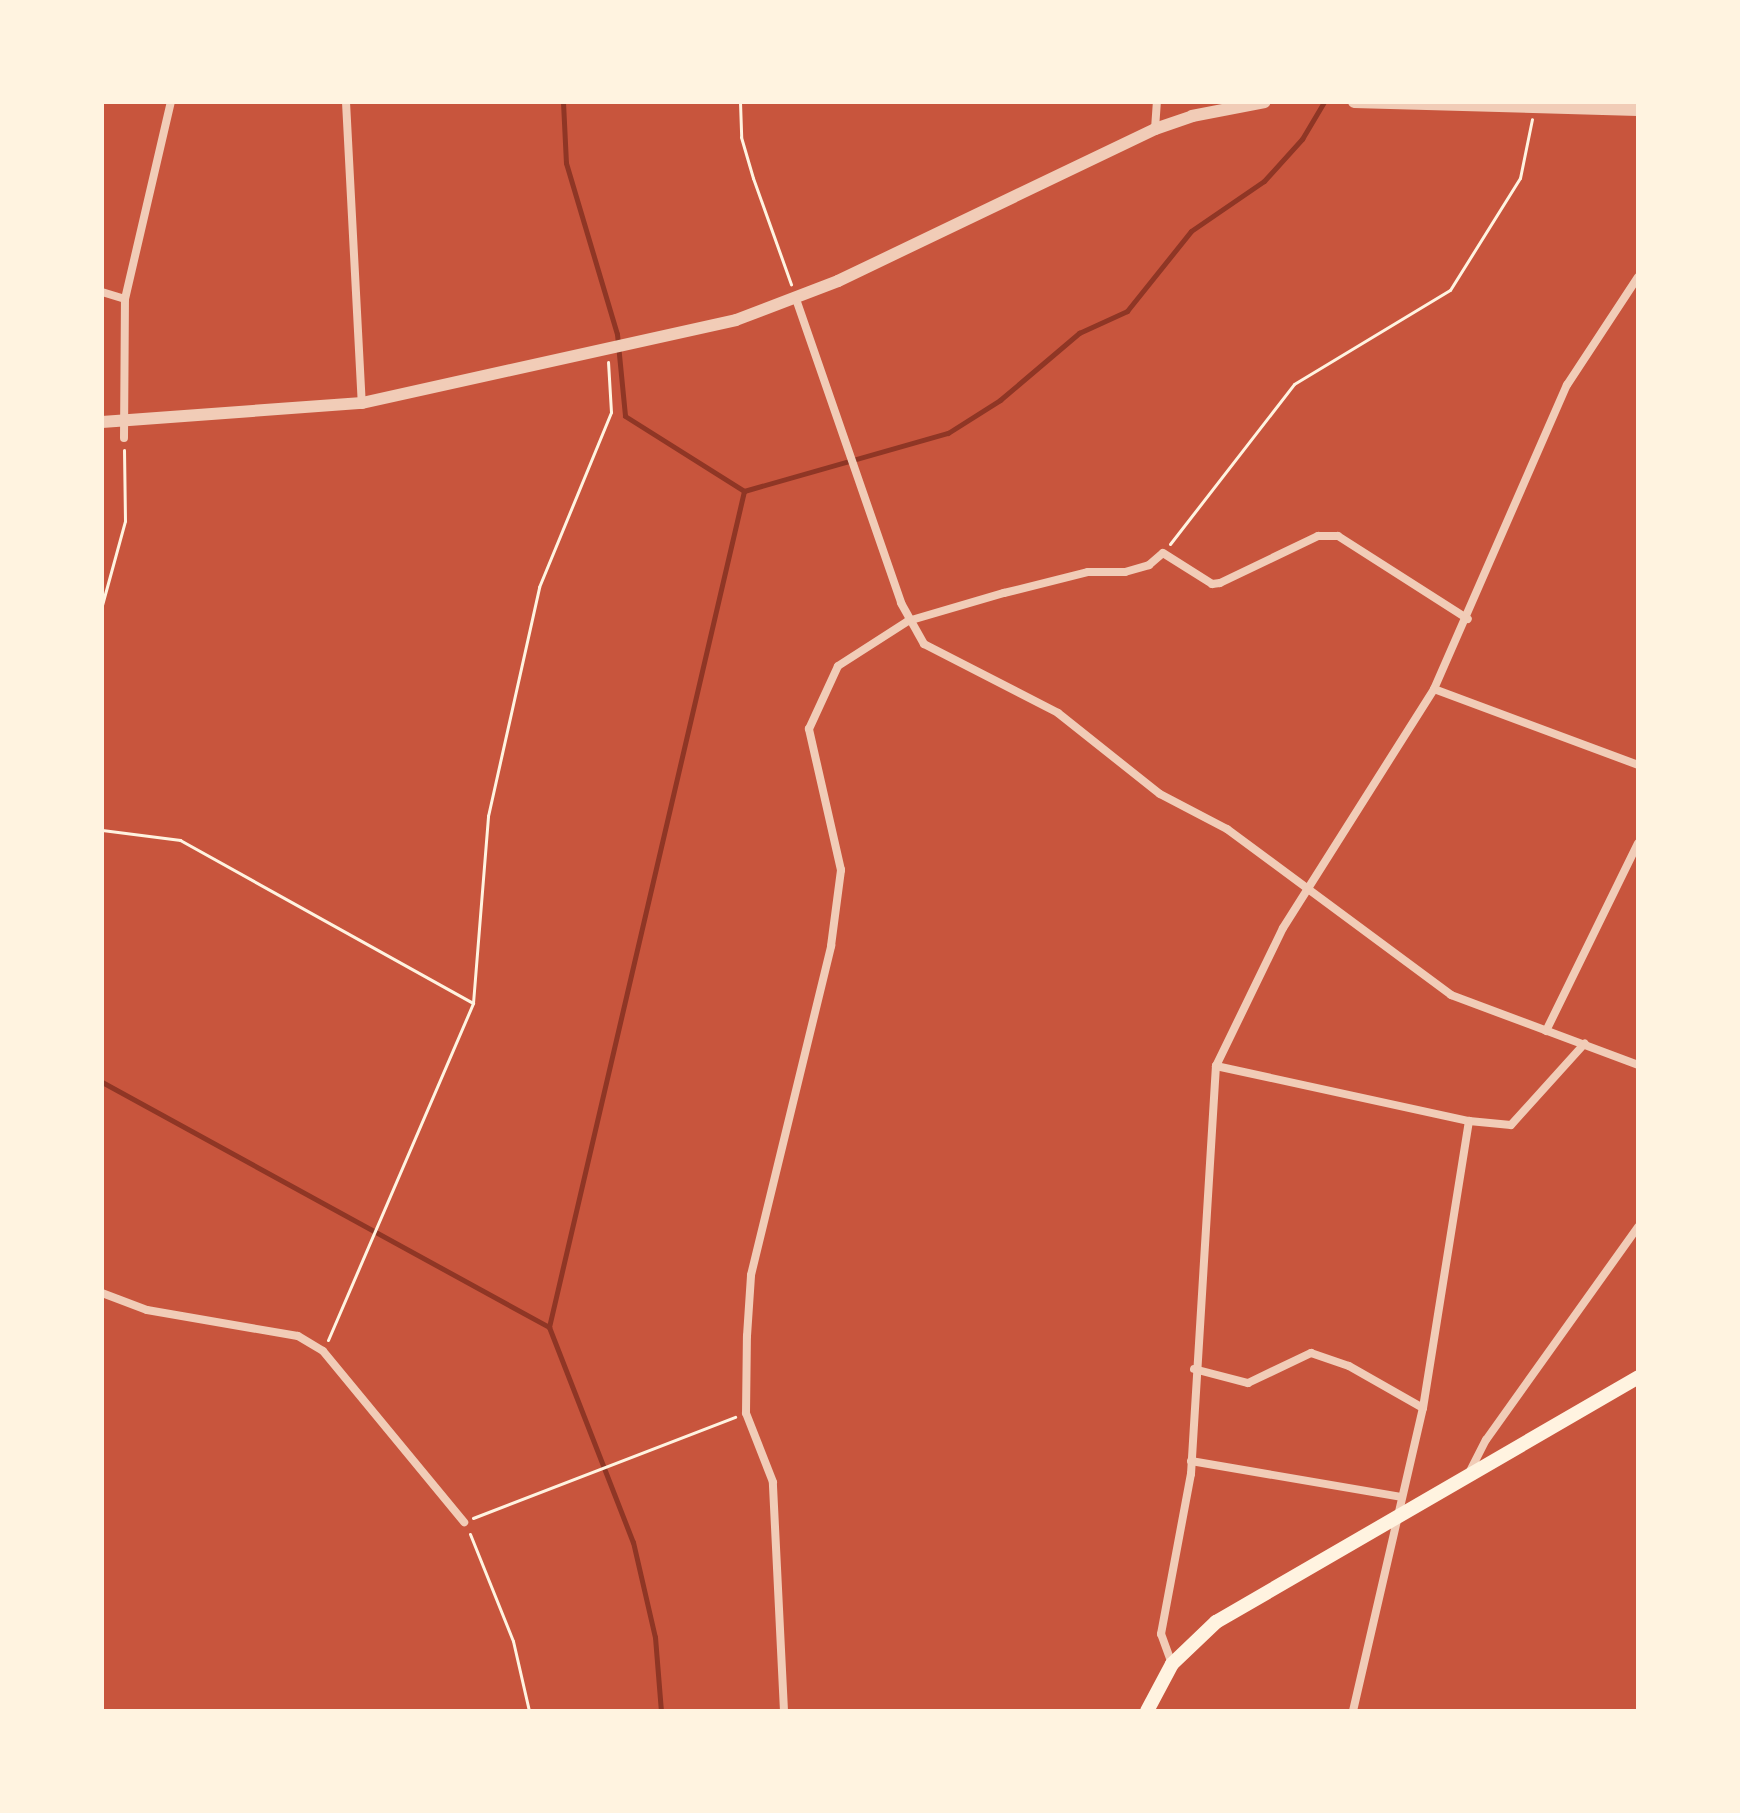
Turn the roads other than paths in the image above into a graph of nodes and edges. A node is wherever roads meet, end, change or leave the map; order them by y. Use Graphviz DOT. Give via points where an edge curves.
graph roads {
  1 [pos="171,102"];
  2 [pos="346,102"];
  3 [pos="1157,102"];
  4 [pos="1265,102"];
  5 [pos="1354,102"];
  6 [pos="1638,110"];
  7 [pos="1155,129"];
  8 [pos="1638,277"];
  9 [pos="102,292"];
  10 [pos="125,299"];
  11 [pos="796,299"];
  12 [pos="362,403"];
  13 [pos="124,421"];
  14 [pos="102,422"];
  15 [pos="124,438"];
  16 [pos="1468,619"];
  17 [pos="908,621"];
  18 [pos="1434,689"];
  19 [pos="1638,765"];
  20 [pos="1638,843"];
  21 [pos="1311,888"];
  22 [pos="1546,1031"];
  23 [pos="1585,1043"];
  24 [pos="1638,1065"];
  25 [pos="1216,1066"];
  26 [pos="1469,1121"];
  27 [pos="1638,1227"];
  28 [pos="102,1293"];
  29 [pos="1194,1369"];
  30 [pos="1638,1377"];
  31 [pos="1423,1408"];
  32 [pos="1191,1461"];
  33 [pos="1469,1473"];
  34 [pos="1401,1497"];
  35 [pos="1397,1515"];
  36 [pos="464,1522"];
  37 [pos="1172,1664"];
  38 [pos="784,1711"];
  39 [pos="1147,1711"];
  40 [pos="1353,1711"];
  1 -- 10 [label="street"];
  2 -- 12 [label="street"];
  3 -- 7 [label="street"];
  4 -- 7 [label="street"];
  5 -- 6 [label="street"];
  7 -- 11 [label="street"];
  8 -- 16 [label="street" via="1567,385"];
  9 -- 10 [label="street"];
  10 -- 13 [label="street"];
  11 -- 12 [label="street" via="736,320"];
  11 -- 17 [label="street"];
  12 -- 13 [label="street"];
  13 -- 14 [label="street"];
  13 -- 15 [label="street"];
  16 -- 17 [label="street" via="1338,536 1318,536 1220,583 1212,584 1163,553 1149,565 1125,572 1088,572"];
  16 -- 18 [label="street"];
  17 -- 21 [label="street" via="924,644 1058,713 1160,794 1227,829"];
  17 -- 38 [label="street" via="838,666 809,729 841,870 831,946 751,1275 746,1413 773,1482"];
  18 -- 19 [label="street"];
  18 -- 21 [label="street"];
  20 -- 22 [label="street"];
  21 -- 22 [label="street" via="1451,995"];
  21 -- 25 [label="street" via="1283,928"];
  22 -- 23 [label="street"];
  23 -- 24 [label="street"];
  23 -- 26 [label="street" via="1511,1125"];
  25 -- 26 [label="street"];
  25 -- 29 [label="street"];
  26 -- 31 [label="street"];
  27 -- 33 [label="street" via="1486,1440"];
  28 -- 36 [label="street" via="147,1310 298,1336 323,1351"];
  29 -- 31 [label="street" via="1248,1383 1311,1353 1349,1366"];
  29 -- 32 [label="street"];
  30 -- 33 [label="main road"];
  31 -- 34 [label="street"];
  32 -- 34 [label="street"];
  32 -- 37 [label="street" via="1161,1634"];
  33 -- 35 [label="main road"];
  34 -- 35 [label="street"];
  35 -- 37 [label="main road" via="1216,1622"];
  35 -- 40 [label="street"];
  37 -- 39 [label="main road"];
}
